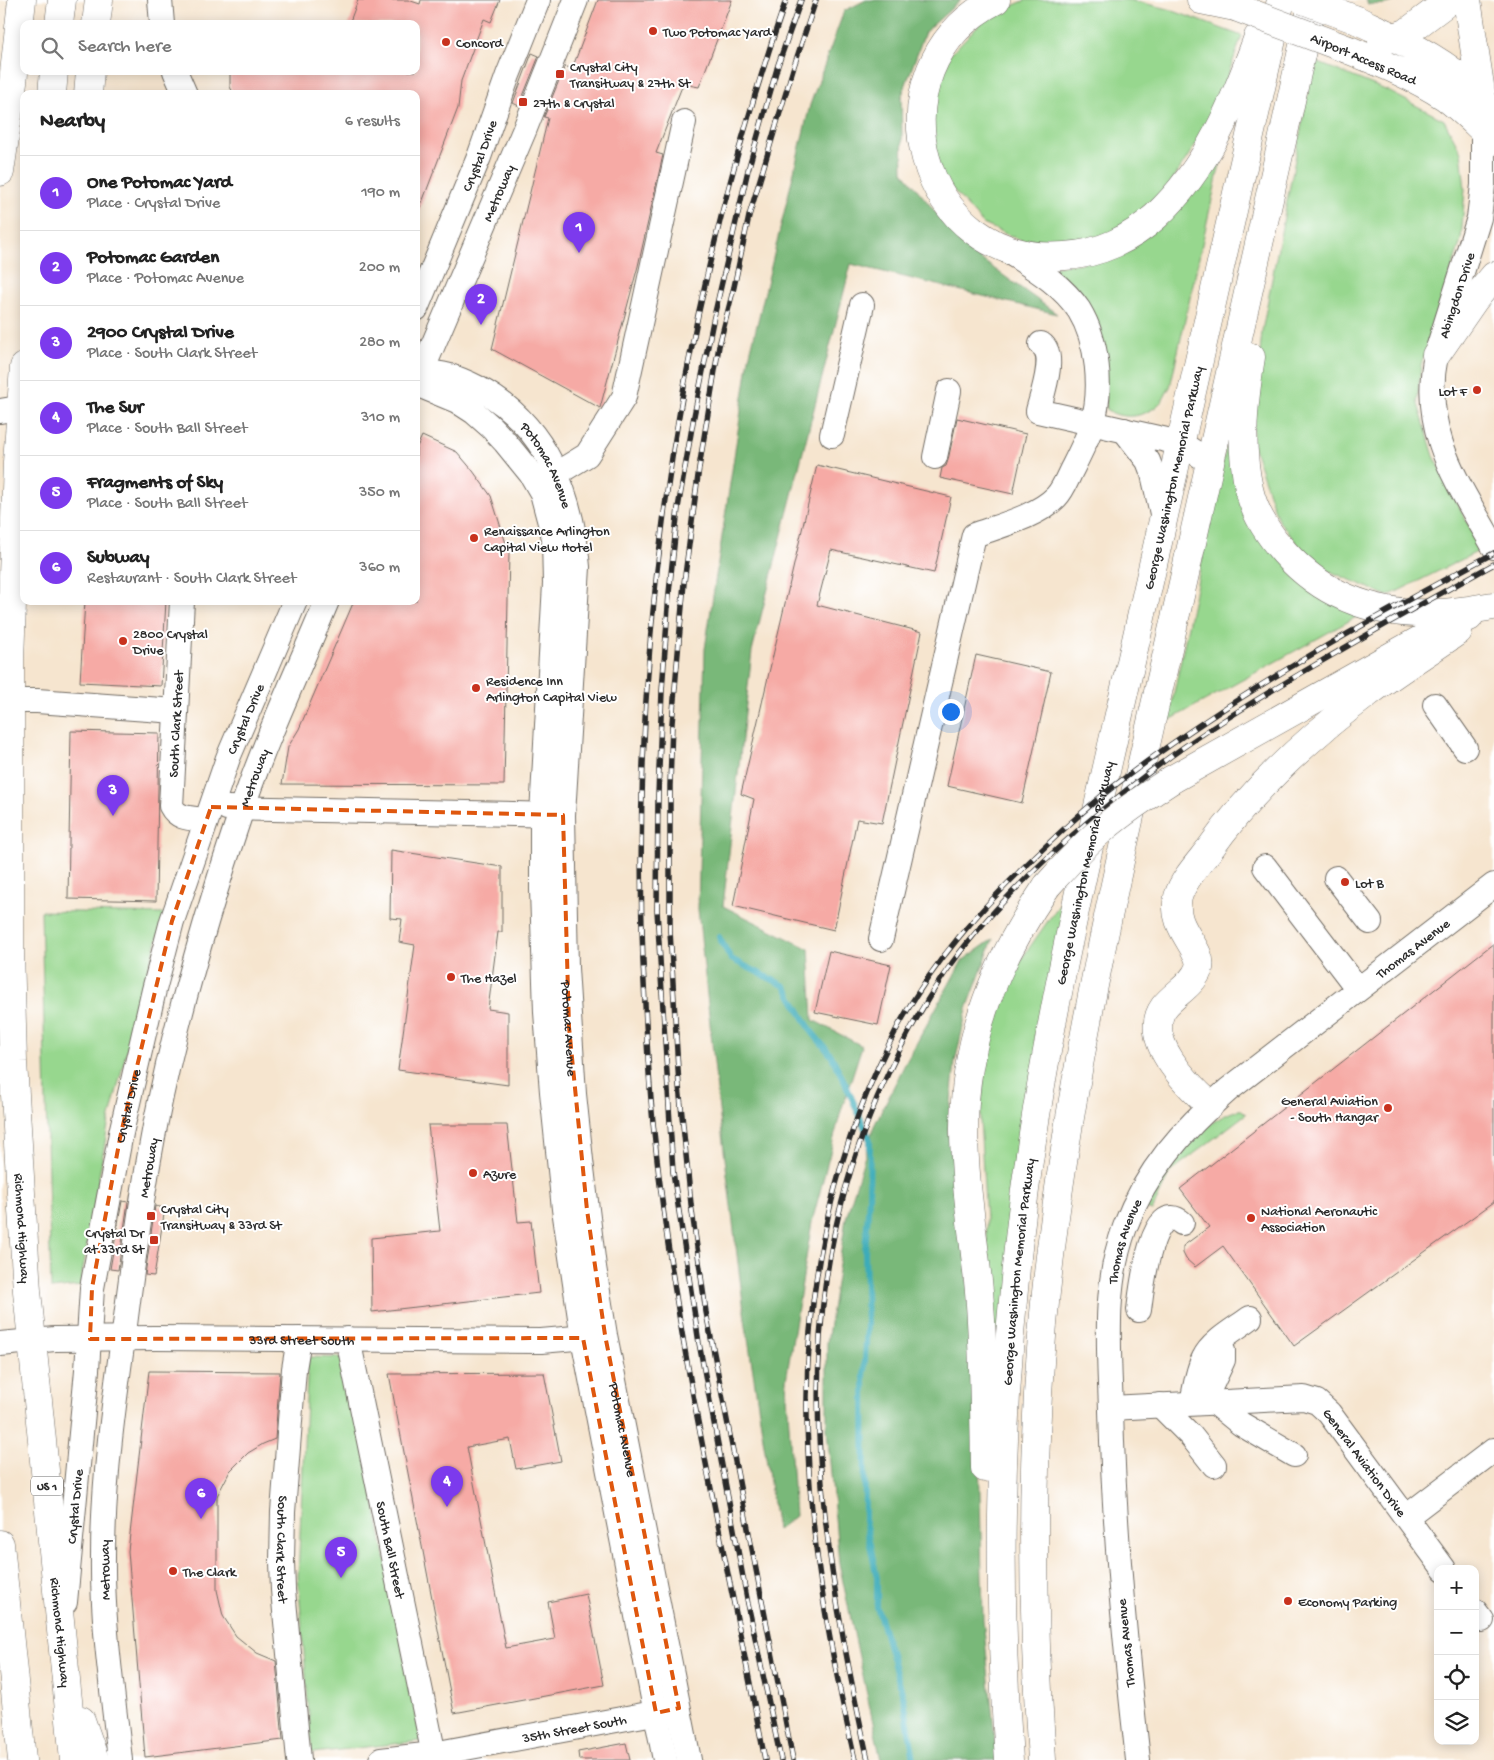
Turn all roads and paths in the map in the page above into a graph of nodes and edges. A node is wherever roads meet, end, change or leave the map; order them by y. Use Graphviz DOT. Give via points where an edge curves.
graph roads {
  1 [pos="22,0"];
  2 [pos="62,0"];
  3 [pos="99,0"];
  4 [pos="160,0"];
  5 [pos="538,0"];
  6 [pos="576,0"];
  7 [pos="996,0"];
  8 [pos="1201,0"];
  9 [pos="1272,0"];
  10 [pos="1281,0"];
  11 [pos="1303,0"];
  12 [pos="1313,0"];
  13 [pos="1422,0"];
  14 [pos="1450,0"];
  15 [pos="1467,0"];
  16 [pos="1227,4"];
  17 [pos="60,20"];
  18 [pos="96,20"];
  19 [pos="162,20"];
  20 [pos="1357,20"];
  21 [pos="1394,38"];
  22 [pos="1349,50"];
  23 [pos="54,75"];
  24 [pos="90,75"];
  25 [pos="176,75"];
  26 [pos="52,90"];
  27 [pos="88,90"];
  28 [pos="183,90"];
  29 [pos="1490,114"];
  30 [pos="684,122"];
  31 [pos="0,172"];
  32 [pos="1260,239"];
  33 [pos="1006,250"];
  34 [pos="1494,276"];
  35 [pos="1484,295"];
  36 [pos="420,299"];
  37 [pos="862,305"];
  38 [pos="1041,344"];
  39 [pos="1436,356"];
  40 [pos="420,373"];
  41 [pos="420,382"];
  42 [pos="20,385"];
  43 [pos="949,391"];
  44 [pos="15,408"];
  45 [pos="1092,423"];
  46 [pos="1124,430"];
  47 [pos="832,435"];
  48 [pos="1180,443"];
  49 [pos="935,458"];
  50 [pos="1210,462"];
  51 [pos="546,478"];
  52 [pos="1163,518"];
  53 [pos="1494,547"];
  54 [pos="26,605"];
  55 [pos="182,605"];
  56 [pos="293,605"];
  57 [pos="325,605"];
  58 [pos="1494,606"];
  59 [pos="10,662"];
  60 [pos="10,700"];
  61 [pos="1435,705"];
  62 [pos="176,711"];
  63 [pos="1465,748"];
  64 [pos="242,808"];
  65 [pos="208,814"];
  66 [pos="553,815"];
  67 [pos="1265,867"];
  68 [pos="1336,878"];
  69 [pos="1494,885"];
  70 [pos="1370,922"];
  71 [pos="881,939"];
  72 [pos="1358,989"];
  73 [pos="1210,1105"];
  74 [pos="1182,1223"];
  75 [pos="1139,1310"];
  76 [pos="1250,1318"];
  77 [pos="594,1336"];
  78 [pos="90,1339"];
  79 [pos="123,1339"];
  80 [pos="299,1339"];
  81 [pos="348,1339"];
  82 [pos="1220,1340"];
  83 [pos="32,1341"];
  84 [pos="0,1344"];
  85 [pos="1203,1403"];
  86 [pos="1160,1405"];
  87 [pos="1111,1408"];
  88 [pos="1494,1450"];
  89 [pos="1294,1455"];
  90 [pos="1214,1465"];
  91 [pos="1406,1517"];
  92 [pos="0,1544"];
  93 [pos="1441,1565"];
  94 [pos="1001,1602"];
  95 [pos="62,1632"];
  96 [pos="66,1679"];
  97 [pos="679,1708"];
  98 [pos="656,1713"];
  99 [pos="434,1757"];
  100 [pos="22,1760"];
  101 [pos="74,1760"];
  102 [pos="95,1760"];
  103 [pos="120,1760"];
  104 [pos="300,1760"];
  105 [pos="381,1760"];
  106 [pos="665,1760"];
  107 [pos="689,1760"];
  108 [pos="1009,1760"];
  109 [pos="1042,1760"];
  110 [pos="1138,1760"];
  1 -- 31 [label="main road"];
  2 -- 17 [label="main road"];
  3 -- 18 [label="main road"];
  4 -- 19 [label="street"];
  5 -- 36 [label="street, Crystal Drive" via="479,158"];
  6 -- 40 [label="street, Metroway" via="524,131"];
  7 -- 33 [label="main road" via="967,19 937,55 922,97 921,138 925,159 944,199 970,227"];
  8 -- 16 [label="main road, Airport Access Road"];
  9 -- 33 [label="main road" via="1220,126 1191,176 1156,216 1119,242 1078,256 1041,257"];
  10 -- 48 [label="main road, George Washington Memorial Parkway"];
  11 -- 20 [label="main road, Airport Access Road, bridge"];
  12 -- 32 [label="main road"];
  13 -- 20 [label="main road" via="1412,12 1396,18"];
  14 -- 21 [label="main road" via="1418,25"];
  15 -- 29 [label="main road"];
  16 -- 22 [label="main road, Airport Access Road, bridge"];
  20 -- 21 [label="main road, Airport Access Road"];
  21 -- 22 [label="main road"];
  21 -- 29 [label="main road, Airport Access Road" via="1434,59 1464,80"];
  22 -- 29 [label="main road, Airport Access Road" via="1443,96"];
  23 -- 26 [label="main road"];
  24 -- 27 [label="main road"];
  25 -- 28 [label="street"];
  29 -- 39 [label="street, Abingdon Drive" via="1479,218"];
  30 -- 51 [label="street" via="624,396 587,455"];
  32 -- 50 [label="main road"];
  32 -- 58 [label="main road" via="1243,450 1250,491 1264,526 1306,574 1343,598 1362,605 1427,614"];
  33 -- 45 [label="street" via="1058,287 1074,304 1085,323 1091,336 1098,380"];
  34 -- 35 [label="main road"];
  35 -- 39 [label="main road"];
  37 -- 47 [label="street"];
  38 -- 45 [label="street" via="1049,359 1038,411"];
  39 -- 53 [label="street, Abingdon Drive" via="1432,411 1439,439"];
  41 -- 51 [label="street, Potomac Avenue" via="474,412 520,458"];
  42 -- 44 [label="main road, Richmond Highway / US 1"];
  43 -- 49 [label="street"];
  44 -- 59 [label="main road, Richmond Highway / US 1"];
  45 -- 46 [label="street"];
  45 -- 71 [label="street" via="1083,447 1056,496 1028,515 974,535"];
  46 -- 48 [label="street"];
  46 -- 52 [label="street" via="1148,461"];
  48 -- 50 [label="street"];
  48 -- 52 [label="main road, George Washington Memorial Parkway"];
  50 -- 109 [label="main road" via="1098,965 1053,1232 1041,1351 1035,1466 1035,1622"];
  51 -- 66 [label="street, Potomac Avenue" via="542,493 554,538 555,561"];
  52 -- 94 [label="main road, George Washington Memorial Parkway" via="1081,881 1048,1044 1030,1155 1006,1375 1001,1485"];
  54 -- 59 [label="main road"];
  55 -- 62 [label="street, South Clark Street"];
  56 -- 65 [label="street, Crystal Drive" via="231,751"];
  57 -- 64 [label="street, Metroway"];
  58 -- 73 [label="main road" via="1367,694 1290,758 1226,826 1181,889 1178,917 1200,963 1194,978 1164,1007 1159,1018 1159,1030 1167,1055 1192,1088"];
  58 -- 94 [label="main road, bridge" via="1429,635 1171,780 1125,811 1070,860 1047,886 1016,933 1001,963 975,1039 964,1108 983,1350 985,1519"];
  59 -- 60 [label="main road, Richmond Highway / US 1"];
  60 -- 62 [label="street"];
  60 -- 83 [label="main road, Richmond Highway / US 1" via="13,1062"];
  61 -- 63 [label="street"];
  62 -- 65 [label="street, South Clark Street" via="171,806 179,816"];
  64 -- 65 [label="street, South Clark Street"];
  64 -- 66 [label="street, South Clark Street"];
  64 -- 79 [label="street, Metroway" via="198,950 167,1067 147,1173"];
  65 -- 78 [label="street, Crystal Drive" via="172,921 125,1114 92,1288"];
  66 -- 77 [label="street, Potomac Avenue" via="574,1094 593,1258"];
  67 -- 72 [label="street"];
  68 -- 70 [label="street"];
  69 -- 72 [label="street, Thomas Avenue"];
  72 -- 73 [label="street, Thomas Avenue"];
  73 -- 87 [label="street, Thomas Avenue" via="1157,1164 1125,1228 1110,1294"];
  74 -- 75 [label="street" via="1176,1219 1168,1220 1156,1232 1144,1274"];
  76 -- 82 [label="street"];
  77 -- 81 [label="street, 33rd Street South" via="541,1341"];
  77 -- 97 [label="street, Potomac Avenue"];
  77 -- 98 [label="street, Potomac Avenue"];
  78 -- 79 [label="street, 33rd Street South"];
  78 -- 83 [label="street, 33rd Street South"];
  78 -- 95 [label="street, Crystal Drive"];
  79 -- 80 [label="street, 33rd Street South"];
  79 -- 103 [label="street, Metroway" via="109,1455 103,1558 106,1630"];
  80 -- 81 [label="street, 33rd Street South"];
  80 -- 104 [label="street, South Clark Street" via="283,1512 282,1561"];
  81 -- 99 [label="street, South Ball Street"];
  82 -- 85 [label="street" via="1223,1360"];
  82 -- 85 [label="street" via="1206,1353 1201,1364"];
  83 -- 84 [label="street, 33rd Street South"];
  83 -- 95 [label="main road, Richmond Highway / US 1"];
  85 -- 86 [label="street, General Aviation Drive"];
  85 -- 89 [label="street"];
  85 -- 91 [label="street, General Aviation Drive" via="1310,1399 1324,1407"];
  86 -- 87 [label="street, General Aviation Drive"];
  86 -- 90 [label="street" via="1192,1436"];
  87 -- 110 [label="street, Thomas Avenue" via="1122,1613"];
  88 -- 91 [label="street"];
  91 -- 93 [label="street, General Aviation Drive"];
  92 -- 100 [label="main road"];
  94 -- 108 [label="main road, George Washington Memorial Parkway"];
  95 -- 96 [label="main road, Richmond Highway / US 1"];
  96 -- 101 [label="main road, Richmond Highway / US 1"];
  96 -- 102 [label="main road"];
  97 -- 98 [label="street, 35th Street South"];
  97 -- 107 [label="street, Potomac Avenue"];
  98 -- 99 [label="street, 35th Street South"];
  98 -- 106 [label="street, Potomac Avenue"];
  99 -- 105 [label="street, 35th Street South"];
}
